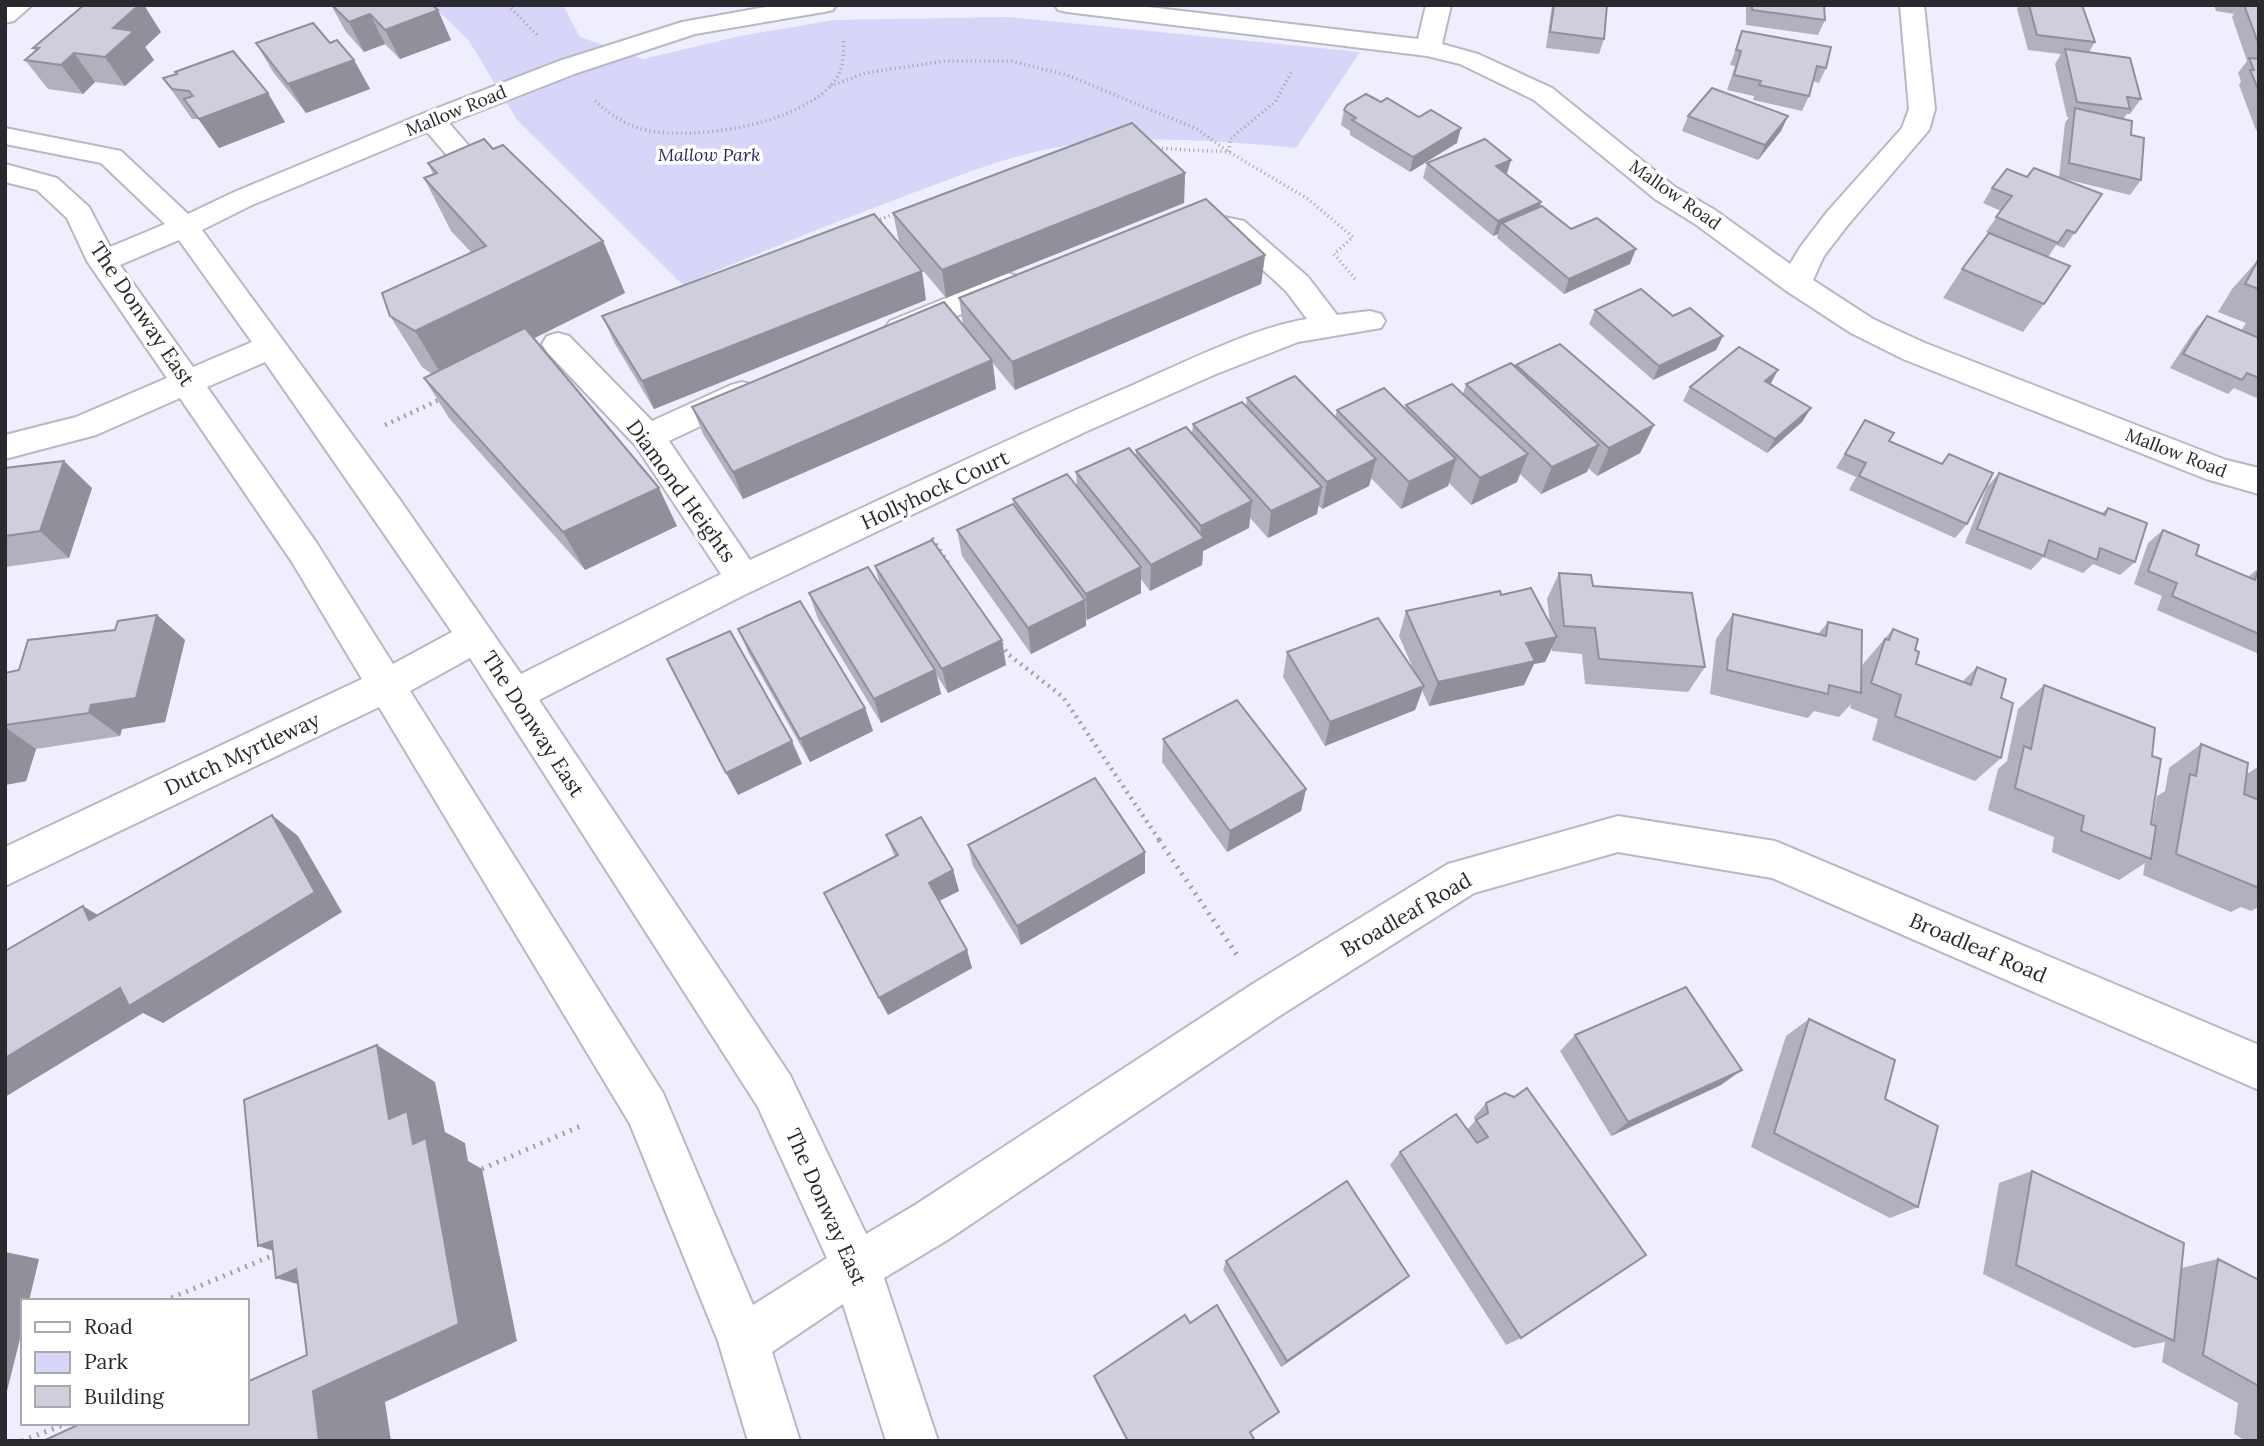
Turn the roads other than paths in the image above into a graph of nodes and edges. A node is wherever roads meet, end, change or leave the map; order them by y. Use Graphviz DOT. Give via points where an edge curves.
graph roads {
  1 [pos="20,5"];
  2 [pos="824,5"];
  3 [pos="1067,5"];
  4 [pos="1439,5"];
  5 [pos="1912,5"];
  6 [pos="5,16"];
  7 [pos="1428,48"];
  8 [pos="432,120"];
  9 [pos="5,136"];
  10 [pos="5,173"];
  11 [pos="493,191"];
  12 [pos="1190,222"];
  13 [pos="185,228"];
  14 [pos="102,261"];
  15 [pos="1037,272"];
  16 [pos="1796,283"];
  17 [pos="1370,321"];
  18 [pos="1329,327"];
  19 [pos="876,338"];
  20 [pos="558,344"];
  21 [pos="270,348"];
  22 [pos="769,382"];
  23 [pos="189,384"];
  24 [pos="648,437"];
  25 [pos="5,447"];
  26 [pos="2259,481"];
  27 [pos="744,579"];
  28 [pos="476,637"];
  29 [pos="387,685"];
  30 [pos="514,695"];
  31 [pos="5,867"];
  32 [pos="2259,1068"];
  33 [pos="856,1267"];
  34 [pos="743,1340"];
  35 [pos="774,1441"];
  36 [pos="912,1441"];
  1 -- 6 [label="street"];
  2 -- 8 [label="street, Mallow Road" via="672,33"];
  3 -- 7 [label="street, Mallow Road"];
  4 -- 7 [label="street"];
  5 -- 16 [label="street" via="1922,97 1915,130 1836,219"];
  7 -- 16 [label="street, Mallow Road" via="1469,59 1542,94 1665,193"];
  8 -- 11 [label="street"];
  8 -- 13 [label="street, Mallow Road" via="242,199"];
  9 -- 13 [label="street, The Donway East" via="111,158"];
  10 -- 14 [label="street, The Donway East" via="47,184 55,191 79,213"];
  12 -- 18 [label="street" via="1234,228 1297,284"];
  13 -- 14 [label="street, Mallow Road"];
  13 -- 21 [label="street, The Donway East"];
  14 -- 23 [label="street, The Donway East"];
  15 -- 19 [label="street"];
  16 -- 26 [label="street, Mallow Road" via="1862,326 1914,351 2218,470"];
  17 -- 18 [label="street, Hollyhock Court"];
  18 -- 27 [label="street, Hollyhock Court" via="1256,344 1073,424"];
  20 -- 24 [label="street, Diamond Heights"];
  21 -- 23 [label="street"];
  21 -- 28 [label="street, The Donway East"];
  22 -- 24 [label="street"];
  23 -- 25 [label="street" via="84,427"];
  23 -- 29 [label="street, The Donway East" via="304,552"];
  24 -- 27 [label="street, Diamond Heights"];
  27 -- 30 [label="street, Hollyhock Court"];
  28 -- 29 [label="street, Dutch Myrtleway"];
  28 -- 30 [label="street, The Donway East"];
  29 -- 31 [label="street, Dutch Myrtleway"];
  29 -- 34 [label="street, The Donway East" via="647,1109"];
  30 -- 33 [label="street, The Donway East" via="774,1091"];
  32 -- 33 [label="street, Broadleaf Road" via="1775,860 1618,834 1464,877 1266,999 932,1222"];
  33 -- 34 [label="street, Broadleaf Road"];
  33 -- 36 [label="street, The Donway East"];
  34 -- 35 [label="street, The Donway East"];
}
